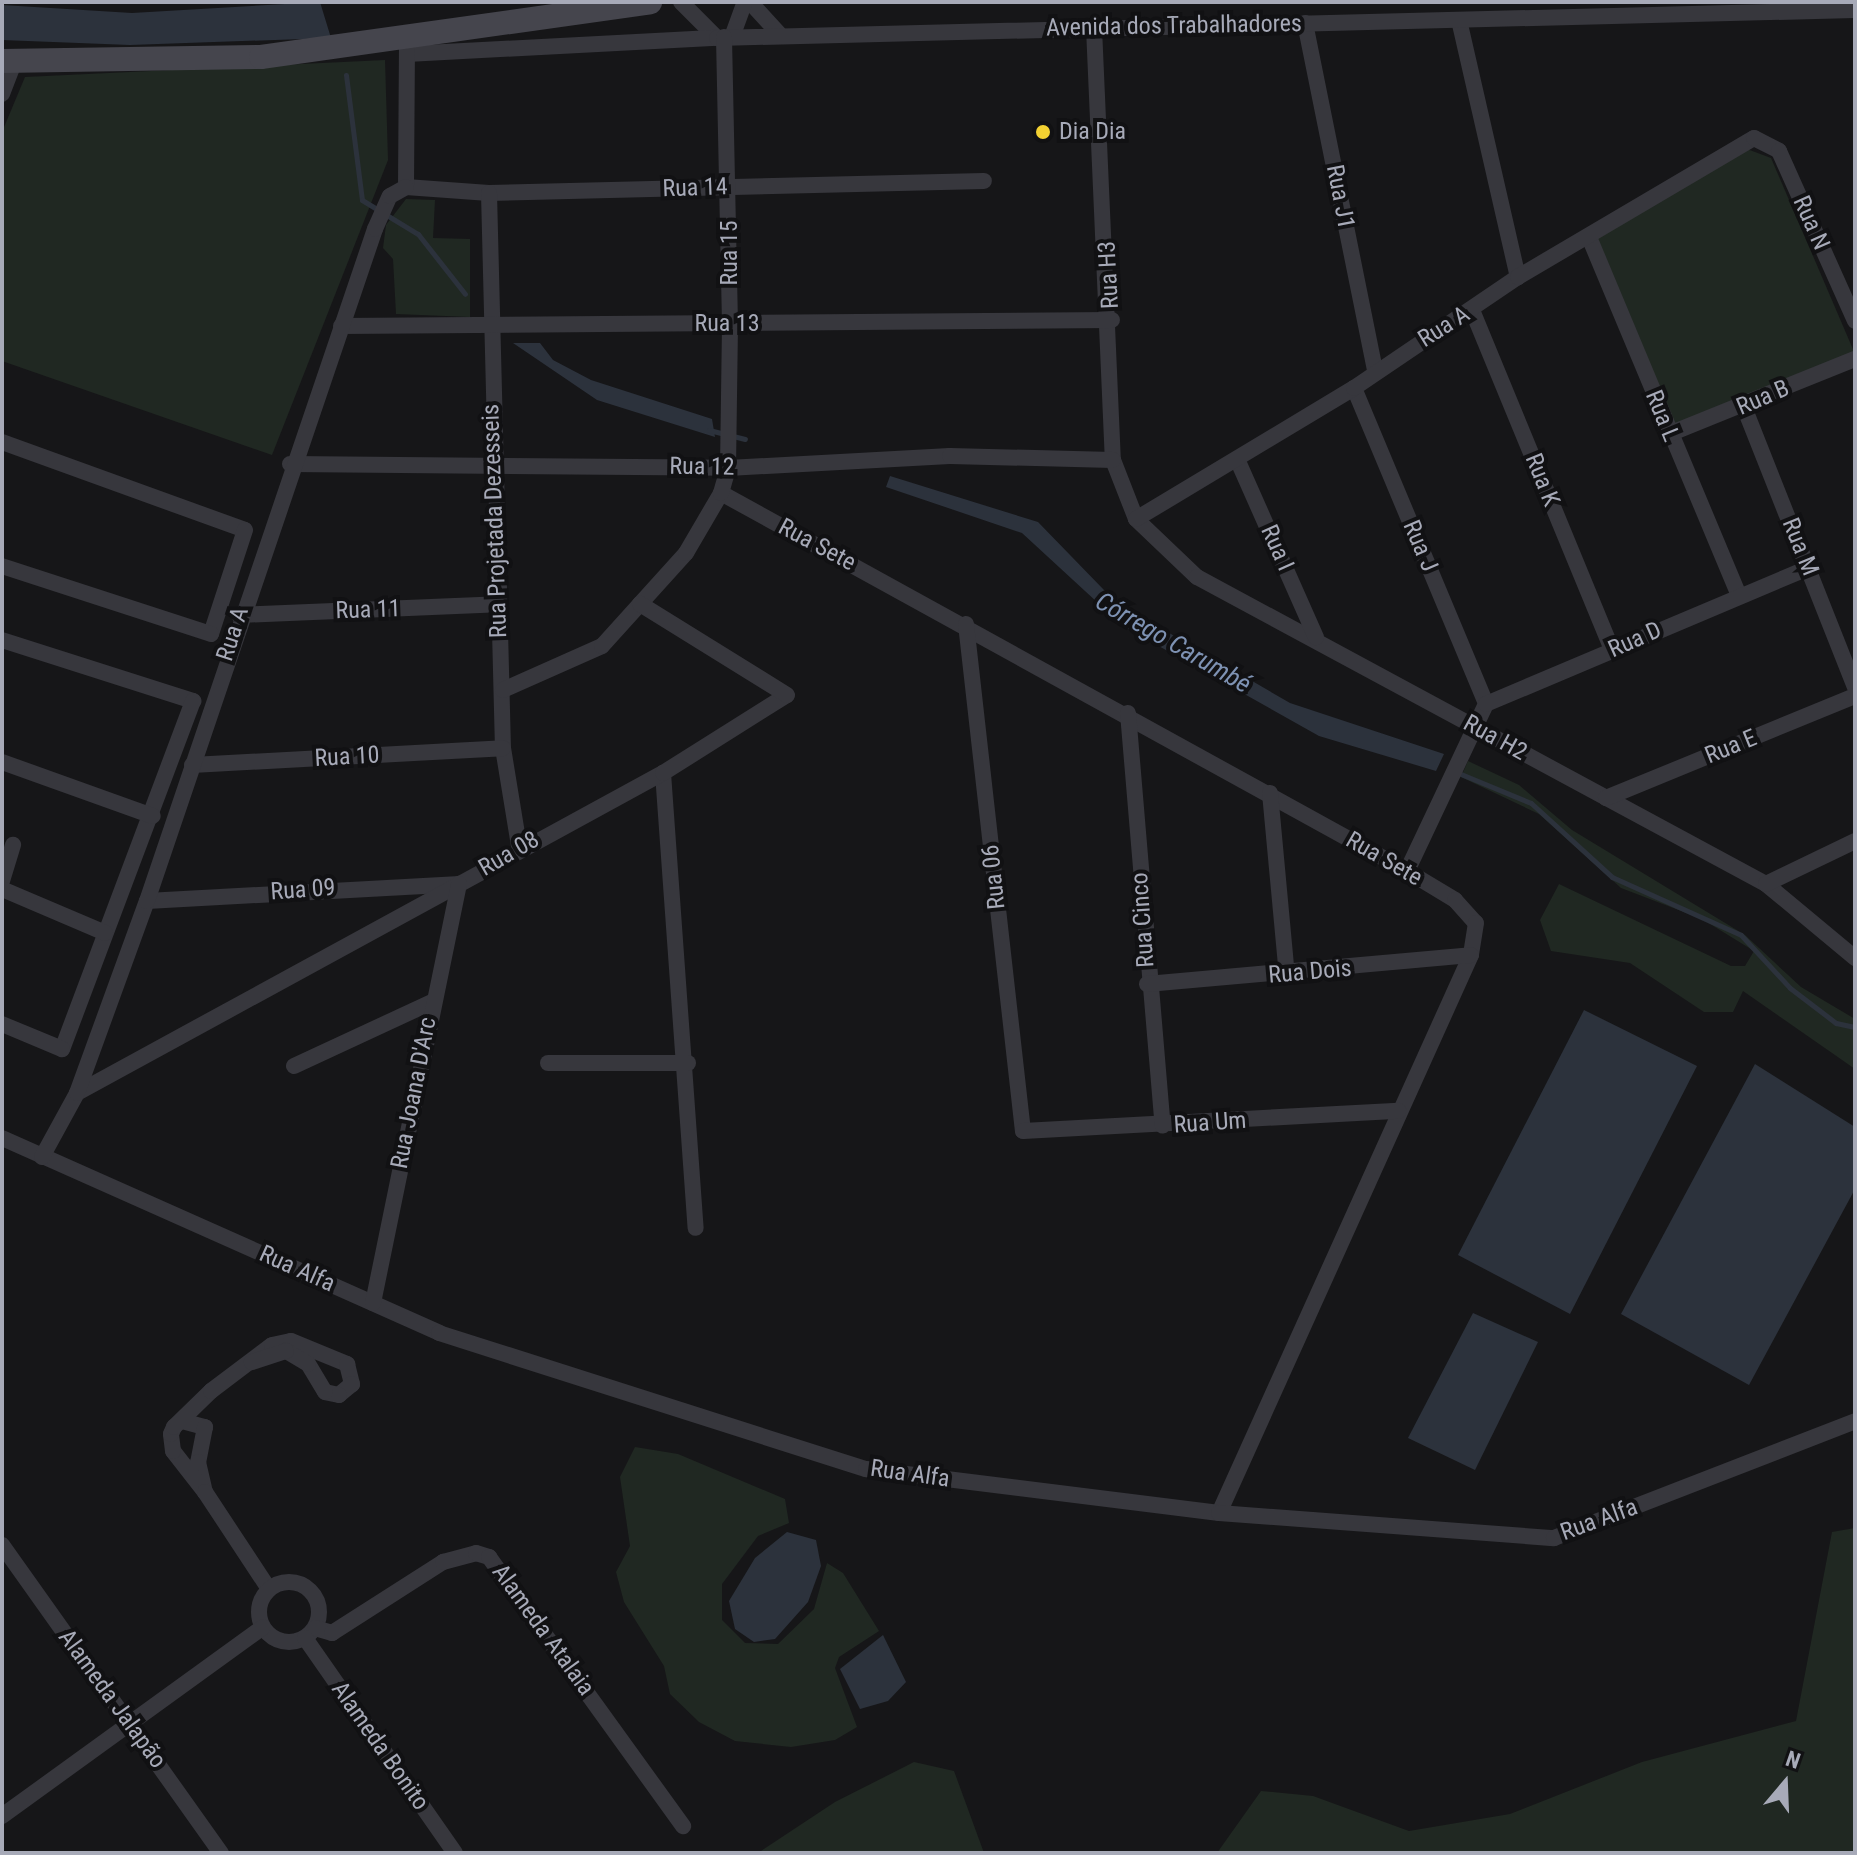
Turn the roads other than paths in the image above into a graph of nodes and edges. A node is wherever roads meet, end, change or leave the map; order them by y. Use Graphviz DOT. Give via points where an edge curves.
graph roads {
  1 [pos="650,2"];
  2 [pos="681,2"];
  3 [pos="747,2"];
  4 [pos="1855,10"];
  5 [pos="1459,20"];
  6 [pos="1305,23"];
  7 [pos="1094,28"];
  8 [pos="781,36"];
  9 [pos="724,37"];
  10 [pos="407,45"];
  11 [pos="8,62"];
  12 [pos="2,94"];
  13 [pos="1754,138"];
  14 [pos="984,181"];
  15 [pos="406,187"];
  16 [pos="729,187"];
  17 [pos="489,193"];
  18 [pos="1589,237"];
  19 [pos="1518,277"];
  20 [pos="1472,310"];
  21 [pos="1112,320"];
  22 [pos="1855,321"];
  23 [pos="730,324"];
  24 [pos="341,326"];
  25 [pos="488,326"];
  26 [pos="1855,359"];
  27 [pos="1375,371"];
  28 [pos="1354,388"];
  29 [pos="1744,407"];
  30 [pos="1669,434"];
  31 [pos="2,442"];
  32 [pos="1237,459"];
  33 [pos="1113,460"];
  34 [pos="492,462"];
  35 [pos="290,464"];
  36 [pos="728,468"];
  37 [pos="721,493"];
  38 [pos="1136,519"];
  39 [pos="2,566"];
  40 [pos="1808,568"];
  41 [pos="1738,593"];
  42 [pos="498,604"];
  43 [pos="640,604"];
  44 [pos="239,615"];
  45 [pos="966,624"];
  46 [pos="1316,637"];
  47 [pos="2,640"];
  48 [pos="1612,650"];
  49 [pos="1855,687"];
  50 [pos="503,690"];
  51 [pos="1855,696"];
  52 [pos="1486,704"];
  53 [pos="1128,713"];
  54 [pos="1475,728"];
  55 [pos="503,748"];
  56 [pos="2,762"];
  57 [pos="192,765"];
  58 [pos="663,773"];
  59 [pos="1270,793"];
  60 [pos="1606,798"];
  61 [pos="153,816"];
  62 [pos="1855,841"];
  63 [pos="13,845"];
  64 [pos="519,846"];
  65 [pos="1407,871"];
  66 [pos="2,881"];
  67 [pos="459,884"];
  68 [pos="1766,884"];
  69 [pos="2,889"];
  70 [pos="147,901"];
  71 [pos="105,933"];
  72 [pos="1471,955"];
  73 [pos="1855,958"];
  74 [pos="1287,975"];
  75 [pos="1147,984"];
  76 [pos="432,1002"];
  77 [pos="2,1024"];
  78 [pos="548,1063"];
  79 [pos="688,1063"];
  80 [pos="294,1066"];
  81 [pos="77,1093"];
  82 [pos="1398,1111"];
  83 [pos="1163,1126"];
  84 [pos="1023,1131"];
  85 [pos="2,1138"];
  86 [pos="42,1157"];
  87 [pos="696,1228"];
  88 [pos="373,1303"];
  89 [pos="252,1362"];
  90 [pos="211,1391"];
  91 [pos="182,1421"];
  92 [pos="1855,1421"];
  93 [pos="205,1427"];
  94 [pos="205,1492"];
  95 [pos="1219,1513"];
  96 [pos="2,1545"];
  97 [pos="269,1589"];
  98 [pos="263,1627"];
  99 [pos="310,1633"];
  100 [pos="132,1724"];
  101 [pos="2,1816"];
  102 [pos="683,1826"];
  103 [pos="221,1853"];
  104 [pos="455,1853"];
  1 -- 10 [label="main road"];
  2 -- 9 [label="street"];
  3 -- 8 [label="street"];
  3 -- 9 [label="street, Rua 15"];
  4 -- 5 [label="street, Avenida dos Trabalhadores"];
  5 -- 6 [label="street, Avenida dos Trabalhadores"];
  5 -- 19 [label="street"];
  6 -- 7 [label="street, Avenida dos Trabalhadores"];
  6 -- 27 [label="street, Rua J1"];
  7 -- 8 [label="street, Avenida dos Trabalhadores"];
  7 -- 21 [label="street, Rua H3"];
  8 -- 9 [label="street, Avenida dos Trabalhadores"];
  9 -- 10 [label="street, Avenida dos Trabalhadores"];
  9 -- 16 [label="street, Rua 15"];
  10 -- 11 [label="main road" via="261,57"];
  10 -- 15 [label="street"];
  11 -- 12 [label="street"];
  13 -- 18 [label="street, Rua A"];
  13 -- 22 [label="street, Rua N" via="1779,151"];
  14 -- 16 [label="street, Rua 14"];
  15 -- 17 [label="street, Rua 14"];
  15 -- 24 [label="street, Rua A" via="390,196"];
  16 -- 17 [label="street, Rua 14"];
  16 -- 23 [label="street, Rua 15"];
  17 -- 25 [label="street, Rua Projetada Dezesseis"];
  18 -- 19 [label="street, Rua A"];
  18 -- 30 [label="street, Rua L"];
  19 -- 20 [label="street, Rua A"];
  20 -- 27 [label="street, Rua A"];
  20 -- 48 [label="street, Rua K"];
  21 -- 23 [label="street, Rua 13"];
  21 -- 33 [label="street, Rua H3"];
  23 -- 25 [label="street, Rua 13"];
  23 -- 36 [label="street, Rua 15"];
  24 -- 25 [label="street, Rua 13"];
  24 -- 35 [label="street, Rua A"];
  25 -- 34 [label="street, Rua Projetada Dezesseis"];
  26 -- 29 [label="street, Rua B"];
  27 -- 28 [label="street, Rua A"];
  28 -- 32 [label="street, Rua A"];
  28 -- 52 [label="street, Rua J"];
  29 -- 30 [label="street, Rua B"];
  29 -- 40 [label="street, Rua M"];
  30 -- 41 [label="street, Rua L"];
  31 -- 39 [label="street" via="245,530 211,634"];
  32 -- 38 [label="street, Rua A"];
  32 -- 46 [label="street, Rua I"];
  33 -- 36 [label="street, Rua 12" via="950,456"];
  33 -- 38 [label="street, Rua H3"];
  34 -- 35 [label="street, Rua 12"];
  34 -- 36 [label="street, Rua 12"];
  34 -- 42 [label="street, Rua Projetada Dezesseis"];
  35 -- 44 [label="street, Rua A"];
  36 -- 37 [label="street"];
  37 -- 43 [label="street" via="686,553"];
  37 -- 45 [label="street, Rua Sete"];
  38 -- 46 [label="street, Rua H2" via="1197,577"];
  40 -- 41 [label="street, Rua D"];
  40 -- 49 [label="street, Rua M"];
  41 -- 48 [label="street, Rua D"];
  42 -- 44 [label="street, Rua 11"];
  42 -- 50 [label="street, Rua Projetada Dezesseis"];
  43 -- 50 [label="street" via="602,646"];
  43 -- 58 [label="street, Rua 08" via="787,695"];
  44 -- 57 [label="street, Rua A"];
  45 -- 53 [label="street, Rua Sete"];
  45 -- 84 [label="street, Rua 06"];
  46 -- 54 [label="street, Rua H2"];
  47 -- 61 [label="street" via="193,701"];
  48 -- 52 [label="street, Rua D"];
  50 -- 55 [label="street, Rua Projetada Dezesseis"];
  51 -- 60 [label="street, Rua E"];
  52 -- 54 [label="street"];
  53 -- 59 [label="street, Rua Sete"];
  53 -- 75 [label="street, Rua Cinco"];
  54 -- 60 [label="street, Rua H2"];
  54 -- 65 [label="street"];
  55 -- 57 [label="street, Rua 10"];
  55 -- 64 [label="street, Rua Projetada Dezesseis"];
  56 -- 61 [label="street"];
  57 -- 70 [label="street, Rua A"];
  58 -- 64 [label="street, Rua 08"];
  58 -- 79 [label="street"];
  59 -- 65 [label="street, Rua Sete"];
  59 -- 74 [label="street"];
  60 -- 68 [label="street, Rua H2"];
  61 -- 71 [label="street"];
  62 -- 68 [label="street"];
  63 -- 66 [label="street"];
  64 -- 67 [label="street, Rua 08"];
  65 -- 72 [label="street, Rua Sete" via="1455,900 1476,923"];
  67 -- 70 [label="street, Rua 09"];
  67 -- 76 [label="street, Rua Joana D'Arc"];
  67 -- 81 [label="street, Rua 08"];
  68 -- 73 [label="street, Rua H2"];
  69 -- 71 [label="street"];
  70 -- 81 [label="street, Rua A"];
  71 -- 77 [label="street" via="62,1049"];
  72 -- 74 [label="street, Rua Dois"];
  72 -- 82 [label="street, Rua Sete"];
  74 -- 75 [label="street, Rua Dois"];
  75 -- 83 [label="street, Rua Cinco"];
  76 -- 80 [label="street"];
  76 -- 88 [label="street, Rua Joana D'Arc"];
  78 -- 79 [label="street"];
  79 -- 87 [label="street"];
  81 -- 86 [label="street, Rua A"];
  82 -- 83 [label="street, Rua Um"];
  82 -- 95 [label="street, Rua Sete"];
  83 -- 84 [label="street, Rua Um"];
  85 -- 86 [label="street, Rua Alfa"];
  86 -- 88 [label="street, Rua Alfa"];
  88 -- 95 [label="street, Rua Alfa" via="439,1333 866,1469"];
  89 -- 89 [label="street" via="286,1351 308,1364 331,1396 346,1393 354,1377 347,1364 291,1341"];
  89 -- 90 [label="street"];
  90 -- 91 [label="street"];
  90 -- 93 [label="street"];
  91 -- 93 [label="street"];
  91 -- 94 [label="street" via="171,1434 173,1451"];
  92 -- 95 [label="street, Rua Alfa" via="1554,1538"];
  93 -- 94 [label="street" via="198,1470"];
  94 -- 97 [label="street"];
  96 -- 100 [label="street, Alameda Jalapão"];
  97 -- 98 [label="street" via="259,1606"];
  97 -- 99 [label="street" via="287,1582 313,1592 320,1610"];
  98 -- 99 [label="street" via="286,1642"];
  98 -- 100 [label="street"];
  99 -- 102 [label="street, Alameda Atalaia" via="332,1633 443,1562 476,1553 489,1557"];
  99 -- 104 [label="street, Alameda Bonito"];
  100 -- 101 [label="street"];
  100 -- 103 [label="street, Alameda Jalapão"];
}
